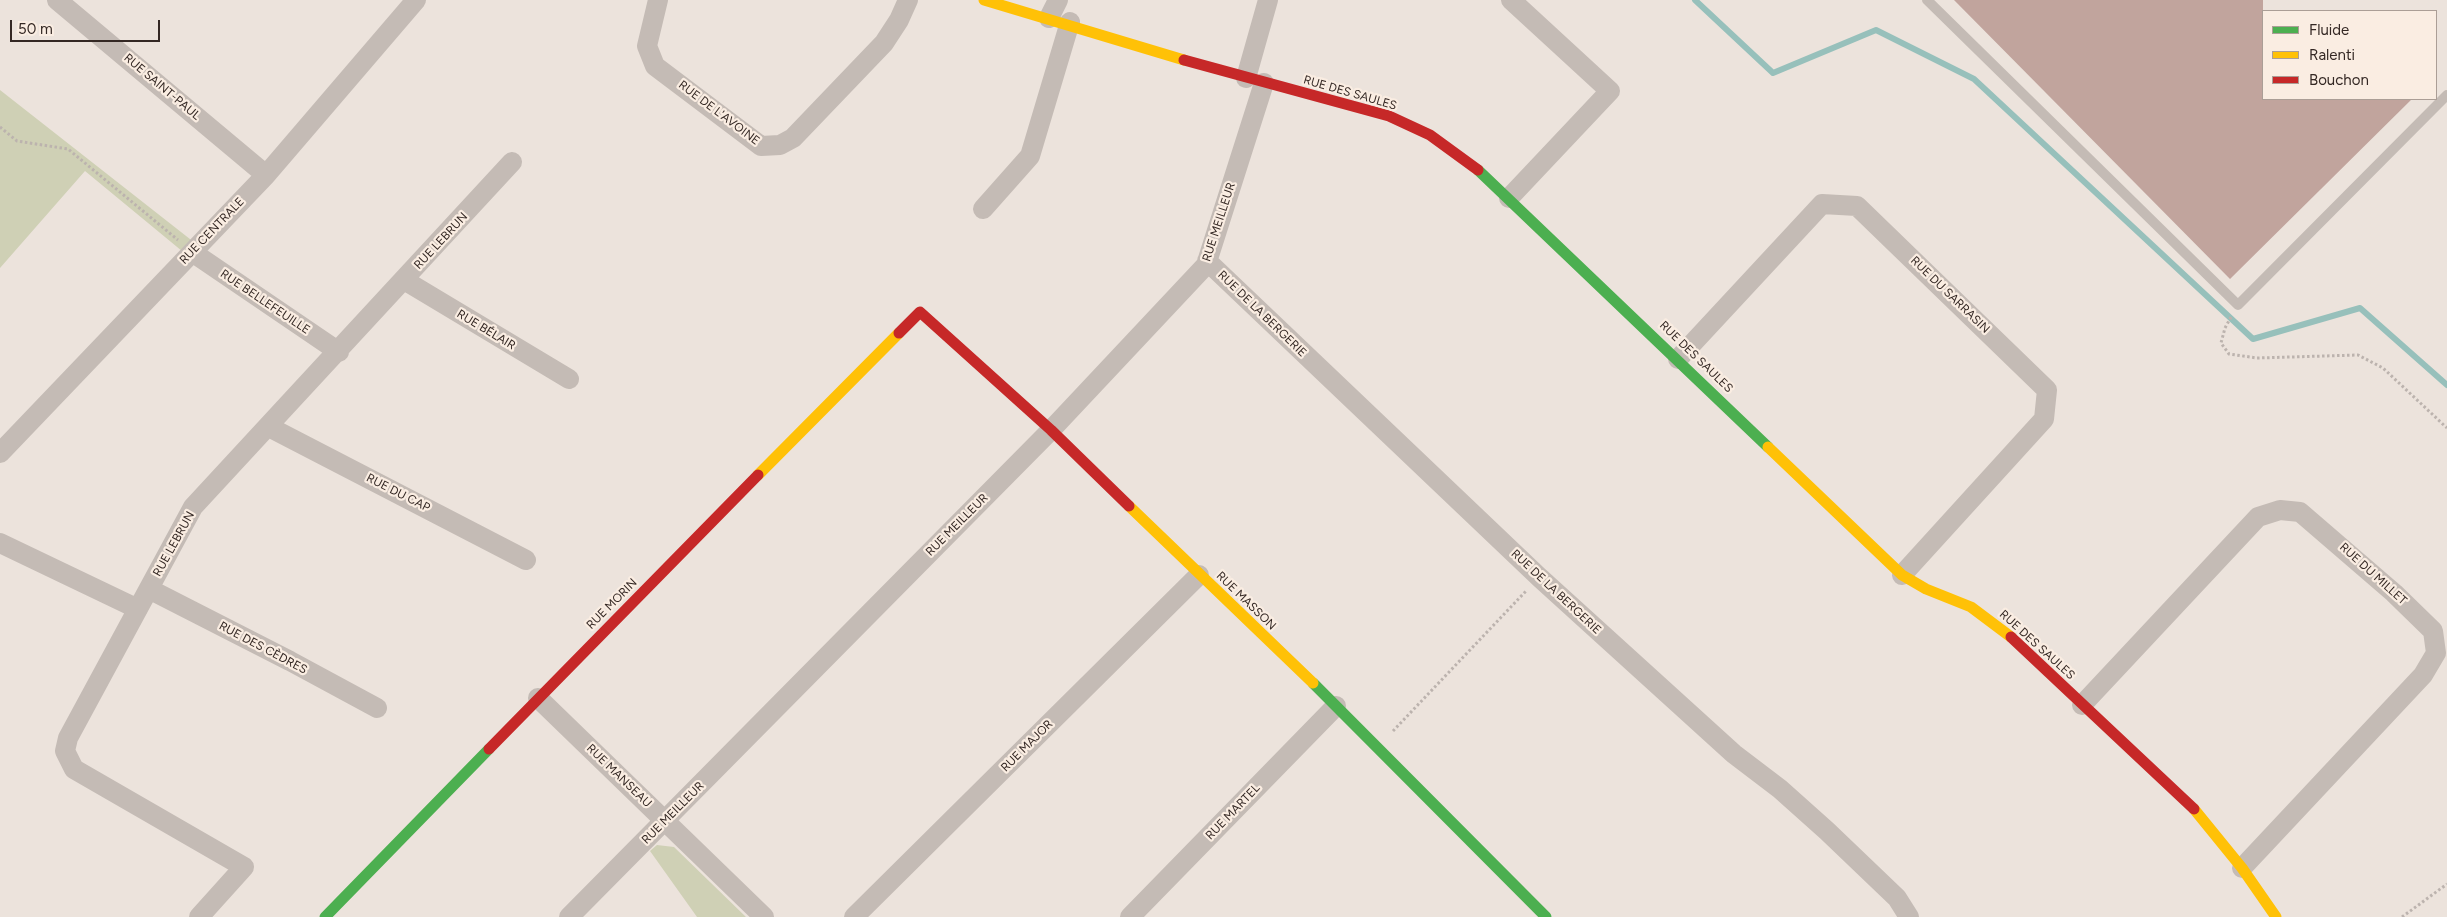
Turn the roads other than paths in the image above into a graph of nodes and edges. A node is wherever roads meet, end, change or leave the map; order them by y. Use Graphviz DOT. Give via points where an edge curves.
graph roads {
  1 [pos="57,0"];
  2 [pos="416,0"];
  3 [pos="658,0"];
  4 [pos="908,0"];
  5 [pos="984,0"];
  6 [pos="1058,0"];
  7 [pos="1268,0"];
  8 [pos="1511,0"];
  9 [pos="1928,0"];
  10 [pos="1049,18"];
  11 [pos="1070,23"];
  12 [pos="1255,81"];
  13 [pos="2447,95"];
  14 [pos="512,162"];
  15 [pos="266,175"];
  16 [pos="1510,198"];
  17 [pos="983,209"];
  18 [pos="192,252"];
  19 [pos="1207,261"];
  20 [pos="404,280"];
  21 [pos="920,312"];
  22 [pos="339,352"];
  23 [pos="1678,359"];
  24 [pos="569,379"];
  25 [pos="269,427"];
  26 [pos="1050,430"];
  27 [pos="0,453"];
  28 [pos="0,543"];
  29 [pos="526,560"];
  30 [pos="1199,575"];
  31 [pos="1902,575"];
  32 [pos="149,589"];
  33 [pos="138,609"];
  34 [pos="538,698"];
  35 [pos="2082,704"];
  36 [pos="1336,706"];
  37 [pos="376,708"];
  38 [pos="665,821"];
  39 [pos="2242,868"];
  40 [pos="199,917"];
  41 [pos="325,917"];
  42 [pos="570,917"];
  43 [pos="764,917"];
  44 [pos="854,917"];
  45 [pos="1130,917"];
  46 [pos="1546,917"];
  47 [pos="1909,917"];
  48 [pos="2276,917"];
  1 -- 15 [label="street, RUE SAINT-PAUL"];
  2 -- 15 [label="street, RUE CENTRALE"];
  3 -- 4 [label="street, RUE DE L'AVOINE" via="647,46 655,66 762,146 780,145 793,138 884,42"];
  5 -- 10 [label="street, RUE DES SAULES"];
  6 -- 10 [label="street"];
  7 -- 12 [label="street, RUE MEILLEUR"];
  8 -- 16 [label="street" via="1610,90"];
  9 -- 13 [label="lane" via="2238,305"];
  10 -- 11 [label="street, RUE DES SAULES"];
  11 -- 12 [label="street, RUE DES SAULES"];
  11 -- 17 [label="street" via="1030,156"];
  12 -- 16 [label="street, RUE DES SAULES" via="1389,116 1430,135"];
  12 -- 19 [label="street, RUE MEILLEUR"];
  14 -- 20 [label="street, RUE LEBRUN"];
  15 -- 18 [label="street, RUE CENTRALE"];
  16 -- 23 [label="street, RUE DES SAULES"];
  18 -- 22 [label="street, RUE BELLEFEUILLE"];
  18 -- 27 [label="street, RUE CENTRALE"];
  19 -- 26 [label="street, RUE MEILLEUR"];
  19 -- 47 [label="street, RUE DE LA BERGERIE" via="1539,577 1734,754 1827,831 1897,898"];
  20 -- 22 [label="street, RUE LEBRUN"];
  20 -- 24 [label="street, RUE BÉLAIR"];
  21 -- 26 [label="street, RUE MASSON"];
  21 -- 34 [label="street, RUE MORIN"];
  22 -- 25 [label="street, RUE LEBRUN"];
  23 -- 31 [label="street, RUE DES SAULES"];
  23 -- 31 [label="street, RUE DU SARRASIN" via="1822,204 1857,206 1871,219 2047,390 2044,419"];
  25 -- 29 [label="street, RUE DU CAP"];
  25 -- 32 [label="street, RUE LEBRUN" via="194,508"];
  26 -- 30 [label="street, RUE MASSON"];
  26 -- 38 [label="street, RUE MEILLEUR"];
  28 -- 33 [label="street"];
  30 -- 36 [label="street, RUE MASSON"];
  30 -- 44 [label="street, RUE MAJOR"];
  31 -- 35 [label="street, RUE DES SAULES" via="1926,589 1971,607 2006,632"];
  32 -- 33 [label="street, RUE LEBRUN"];
  32 -- 37 [label="street, RUE DES CÈDRES" via="290,660"];
  33 -- 40 [label="street, RUE LEBRUN" via="68,738 65,751 74,769 244,867"];
  34 -- 38 [label="street, RUE MANSEAU"];
  34 -- 41 [label="street, RUE MORIN"];
  35 -- 39 [label="street, RUE DES SAULES" via="2201,816"];
  35 -- 39 [label="street, RUE DU MILLET" via="2258,517 2280,510 2300,512 2433,631 2436,653 2423,676"];
  36 -- 45 [label="street, RUE MARTEL"];
  36 -- 46 [label="street, RUE MASSON"];
  38 -- 42 [label="street, RUE MEILLEUR"];
  38 -- 43 [label="street, RUE MANSEAU"];
  39 -- 48 [label="street, RUE DES SAULES"];
}
